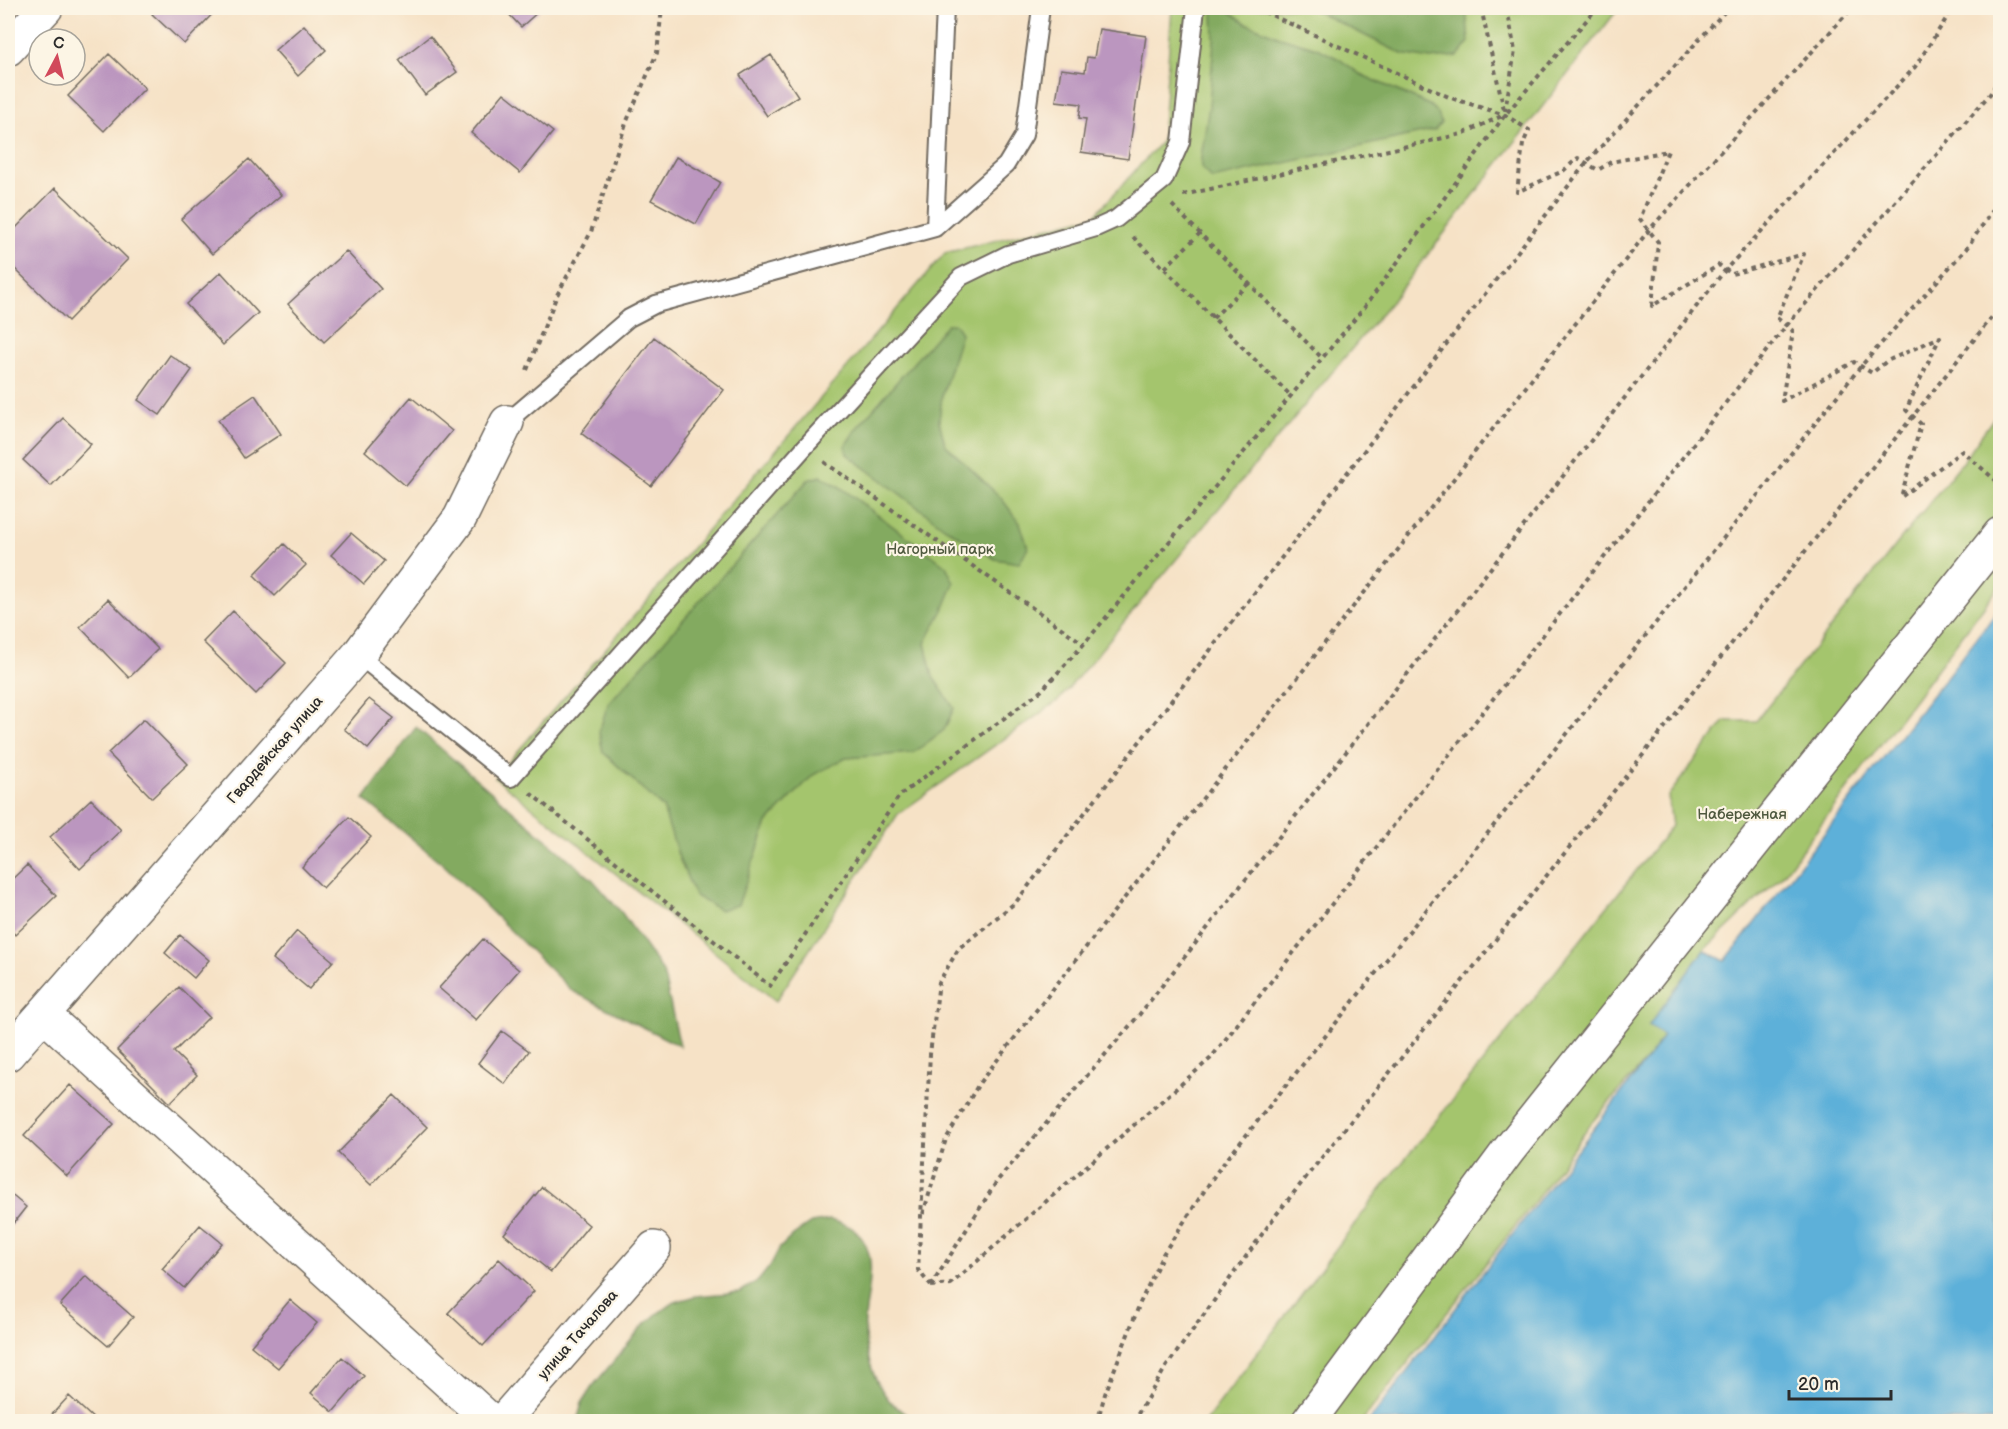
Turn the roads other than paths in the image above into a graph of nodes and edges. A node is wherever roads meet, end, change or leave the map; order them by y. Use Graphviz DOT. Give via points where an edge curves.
graph roads {
  1 [pos="46,8"];
  2 [pos="945,8"];
  3 [pos="1041,8"];
  4 [pos="1196,8"];
  5 [pos="8,49"];
  6 [pos="935,228"];
  7 [pos="507,422"];
  8 [pos="2001,534"];
  9 [pos="358,655"];
  10 [pos="43,1014"];
  11 [pos="8,1054"];
  12 [pos="654,1248"];
  13 [pos="492,1422"];
  14 [pos="501,1422"];
  15 [pos="1308,1422"];
  1 -- 5 [label="street"];
  2 -- 6 [label="lane"];
  3 -- 6 [label="lane" via="1024,135 1006,165"];
  4 -- 9 [label="lane" via="1181,142 1161,194 1096,228 1008,254 961,278 511,778"];
  6 -- 7 [label="lane" via="656,304 629,318"];
  7 -- 9 [label="street, Гвардейская улица" via="460,518"];
  8 -- 15 [label="street" via="1508,1151"];
  9 -- 10 [label="street, Гвардейская улица"];
  10 -- 11 [label="street, Гвардейская улица"];
  10 -- 13 [label="street"];
  12 -- 14 [label="street, улица Тачалова"];
}
